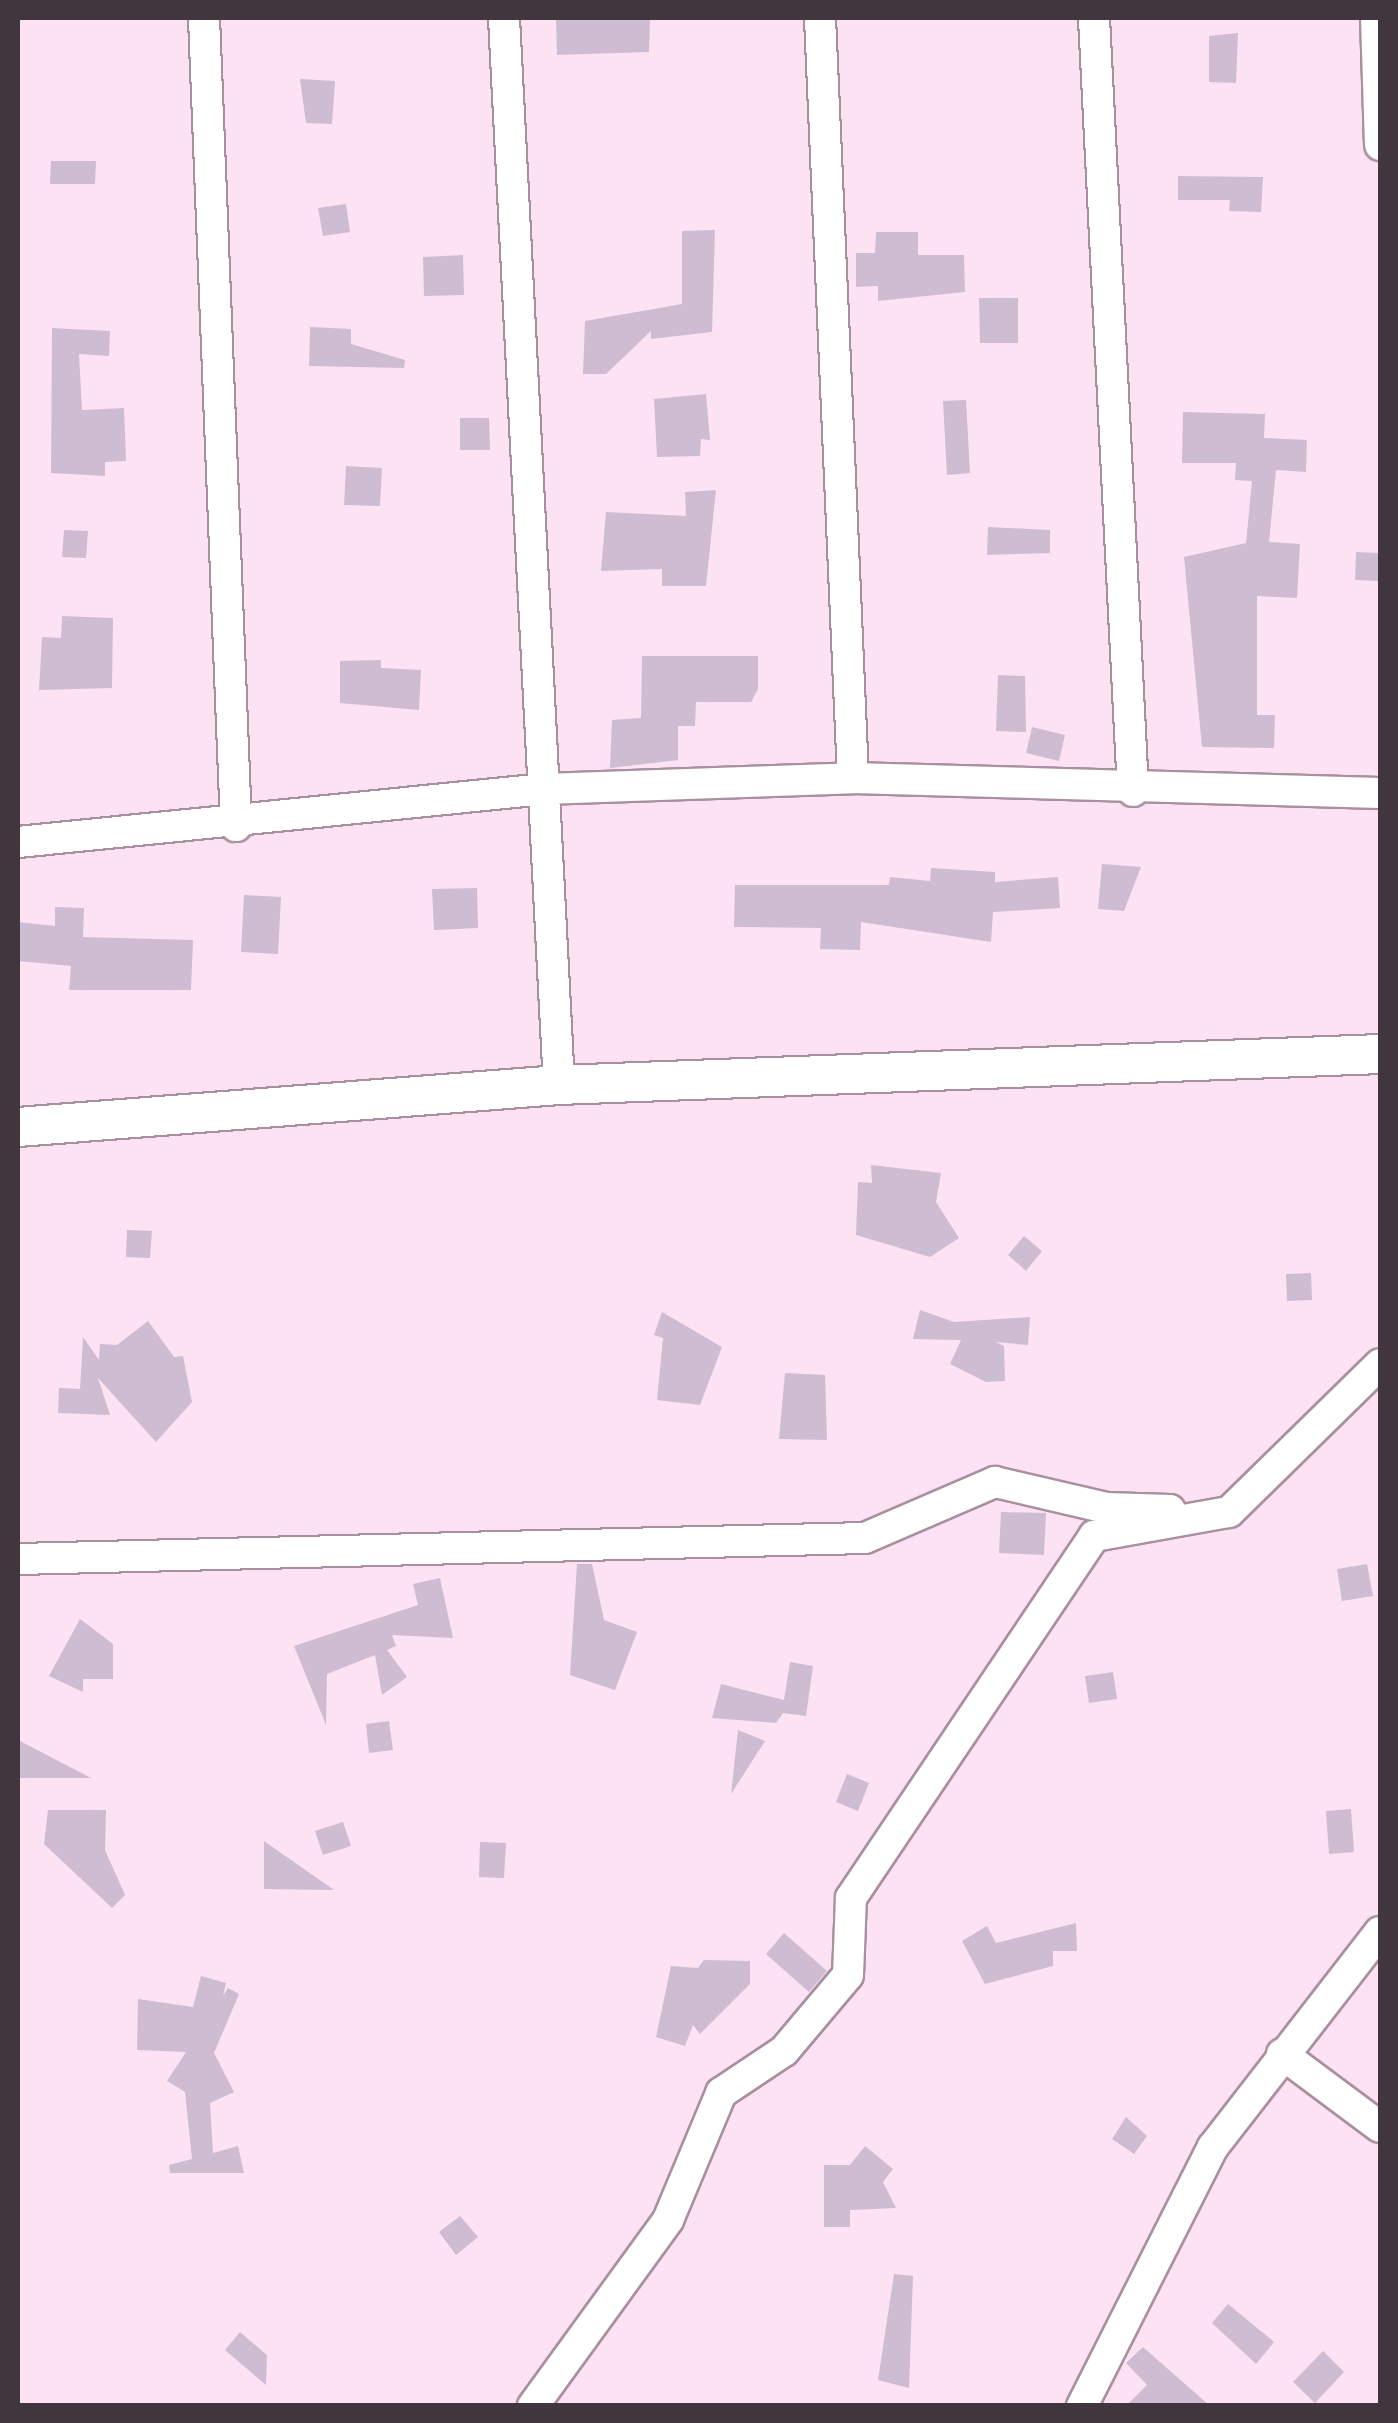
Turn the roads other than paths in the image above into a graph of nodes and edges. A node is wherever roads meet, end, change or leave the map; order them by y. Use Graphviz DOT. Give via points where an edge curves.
graph roads {
  1 [pos="204,18"];
  2 [pos="504,18"];
  3 [pos="820,18"];
  4 [pos="1094,18"];
  5 [pos="1376,18"];
  6 [pos="1380,145"];
  7 [pos="852,778"];
  8 [pos="544,789"];
  9 [pos="1133,791"];
  10 [pos="1380,792"];
  11 [pos="236,826"];
  12 [pos="18,842"];
  13 [pos="1380,1054"];
  14 [pos="559,1085"];
  15 [pos="18,1127"];
  16 [pos="1380,1364"];
  17 [pos="1228,1512"];
  18 [pos="18,1559"];
  19 [pos="1380,1932"];
  20 [pos="1282,2054"];
  21 [pos="1380,2127"];
  22 [pos="533,2406"];
  23 [pos="1082,2406"];
  1 -- 11 [label="street"];
  2 -- 8 [label="street"];
  3 -- 7 [label="street"];
  4 -- 9 [label="street"];
  5 -- 6 [label="street"];
  7 -- 8 [label="street"];
  7 -- 9 [label="street"];
  8 -- 11 [label="street"];
  8 -- 14 [label="street"];
  9 -- 10 [label="street"];
  11 -- 12 [label="street"];
  13 -- 14 [label="street"];
  14 -- 15 [label="street"];
  16 -- 17 [label="street"];
  17 -- 18 [label="street" via="1107,1508 995,1482 865,1538"];
  17 -- 22 [label="street" via="1094,1536 851,1898 848,1976 784,2052 721,2094 668,2220"];
  19 -- 20 [label="street"];
  20 -- 21 [label="street"];
  20 -- 23 [label="street" via="1213,2147"];
}
